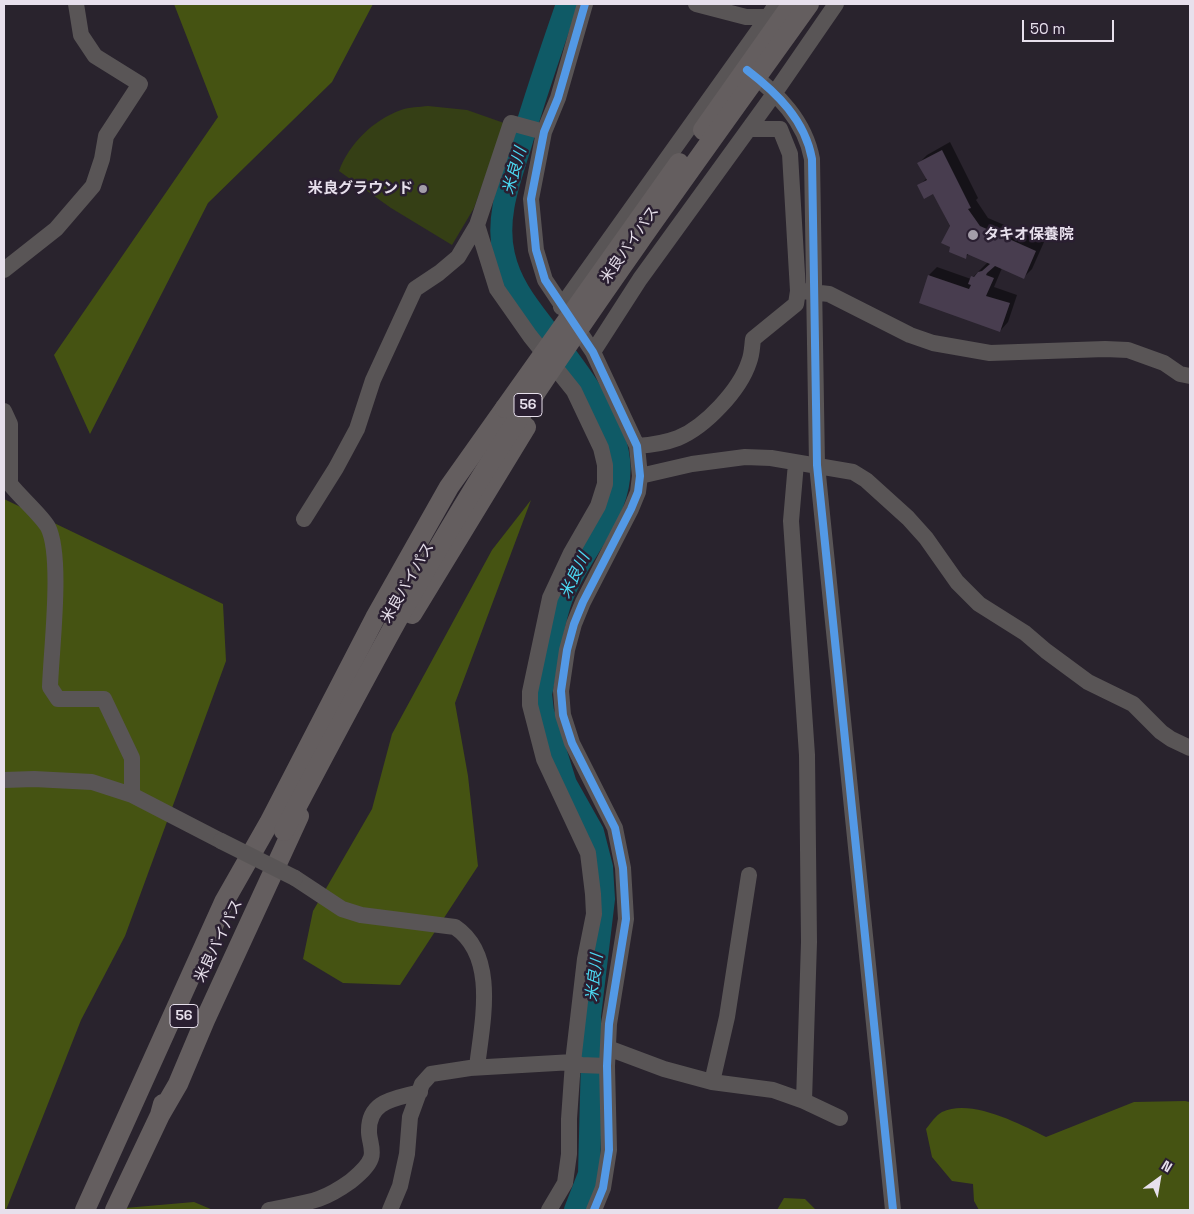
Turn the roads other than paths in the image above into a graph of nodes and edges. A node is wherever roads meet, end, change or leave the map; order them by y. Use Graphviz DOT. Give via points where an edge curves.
graph roads {
  1 [pos="76,4"];
  2 [pos="585,4"];
  3 [pos="696,4"];
  4 [pos="809,4"];
  5 [pos="820,4"];
  6 [pos="836,4"];
  7 [pos="783,8"];
  8 [pos="750,10"];
  9 [pos="746,70"];
  10 [pos="769,88"];
  11 [pos="749,129"];
  12 [pos="541,131"];
  13 [pos="477,225"];
  14 [pos="4,270"];
  15 [pos="805,291"];
  16 [pos="561,307"];
  17 [pos="594,352"];
  18 [pos="1190,376"];
  19 [pos="4,411"];
  20 [pos="636,446"];
  21 [pos="796,463"];
  22 [pos="817,465"];
  23 [pos="640,476"];
  24 [pos="304,519"];
  25 [pos="1190,748"];
  26 [pos="4,780"];
  27 [pos="132,795"];
  28 [pos="281,828"];
  29 [pos="750,875"];
  30 [pos="608,1048"];
  31 [pos="577,1064"];
  32 [pos="604,1066"];
  33 [pos="477,1068"];
  34 [pos="712,1082"];
  35 [pos="420,1092"];
  36 [pos="804,1100"];
  37 [pos="160,1116"];
  38 [pos="840,1118"];
  39 [pos="85,1210"];
  40 [pos="98,1210"];
  41 [pos="115,1210"];
  42 [pos="270,1210"];
  43 [pos="390,1210"];
  44 [pos="549,1210"];
  45 [pos="594,1210"];
  46 [pos="893,1210"];
  1 -- 14 [label="street" via="81,35 95,56 140,84 106,136 93,186 56,229"];
  2 -- 12 [label="street" via="558,98"];
  3 -- 8 [label="street"];
  4 -- 28 [label="main road, 米良バイパス / 56, bridge" via="517,421 385,640"];
  5 -- 10 [label="main road"];
  6 -- 10 [label="street"];
  7 -- 8 [label="street"];
  7 -- 9 [label="main road"];
  7 -- 16 [label="street"];
  7 -- 28 [label="main road, 米良バイパス / 56" via="476,472 376,639"];
  9 -- 10 [label="street"];
  9 -- 39 [label="main road, bridge" via="439,503 224,902"];
  10 -- 11 [label="street"];
  10 -- 15 [label="street" via="800,123 810,147 813,170"];
  10 -- 37 [label="main road" via="721,143 600,313 411,615 288,838 178,1084"];
  11 -- 15 [label="street" via="780,129 790,154"];
  11 -- 17 [label="street" via="640,279"];
  12 -- 13 [label="street" via="511,123"];
  12 -- 16 [label="street" via="531,199 532,225 544,280"];
  13 -- 24 [label="street" via="458,256 415,289 373,380 357,429"];
  13 -- 31 [label="street" via="498,289 574,391 601,448 605,465 605,484 598,506 571,552 550,598 530,692 530,705 544,759 585,842 592,874 594,914 585,959"];
  15 -- 18 [label="street" via="829,294 910,335 933,343 990,353 1128,350"];
  15 -- 20 [label="street" via="796,304 753,339 746,370 712,415 680,438"];
  15 -- 22 [label="street"];
  16 -- 17 [label="street"];
  17 -- 20 [label="street"];
  19 -- 27 [label="street" via="10,424 10,484 47,526 54,544 50,687 58,699 104,699 132,758"];
  20 -- 23 [label="street"];
  21 -- 22 [label="street"];
  21 -- 23 [label="street" via="771,458 720,459"];
  21 -- 36 [label="street" via="791,520 807,755 809,942"];
  22 -- 25 [label="street" via="853,472 866,480 926,538 957,582 979,604 1025,633 1088,682 1133,704 1171,740"];
  22 -- 46 [label="street"];
  23 -- 30 [label="street" via="631,509 574,624 561,691 563,715 572,743 615,828 623,868 626,919 611,999"];
  26 -- 27 [label="street" via="34,778 92,782"];
  27 -- 33 [label="street, bridge" via="295,878 342,909 382,918 455,927 464,933 477,952 485,994"];
  28 -- 37 [label="main road, 米良バイパス / 56" via="169,1077"];
  28 -- 40 [label="main road, 米良バイパス / 56" via="226,923"];
  29 -- 34 [label="street" via="727,1017"];
  30 -- 32 [label="street"];
  30 -- 34 [label="street" via="664,1069"];
  31 -- 32 [label="street"];
  31 -- 33 [label="street"];
  31 -- 44 [label="street" via="564,1183"];
  32 -- 45 [label="street" via="609,1150 603,1188"];
  33 -- 35 [label="street" via="431,1074"];
  34 -- 36 [label="street" via="773,1090"];
  35 -- 42 [label="street" via="386,1102 373,1110 369,1132 371,1158 360,1174 318,1201"];
  35 -- 43 [label="street" via="410,1117 400,1186"];
  36 -- 38 [label="street"];
  37 -- 41 [label="main road, 米良バイパス / 56"];
}
